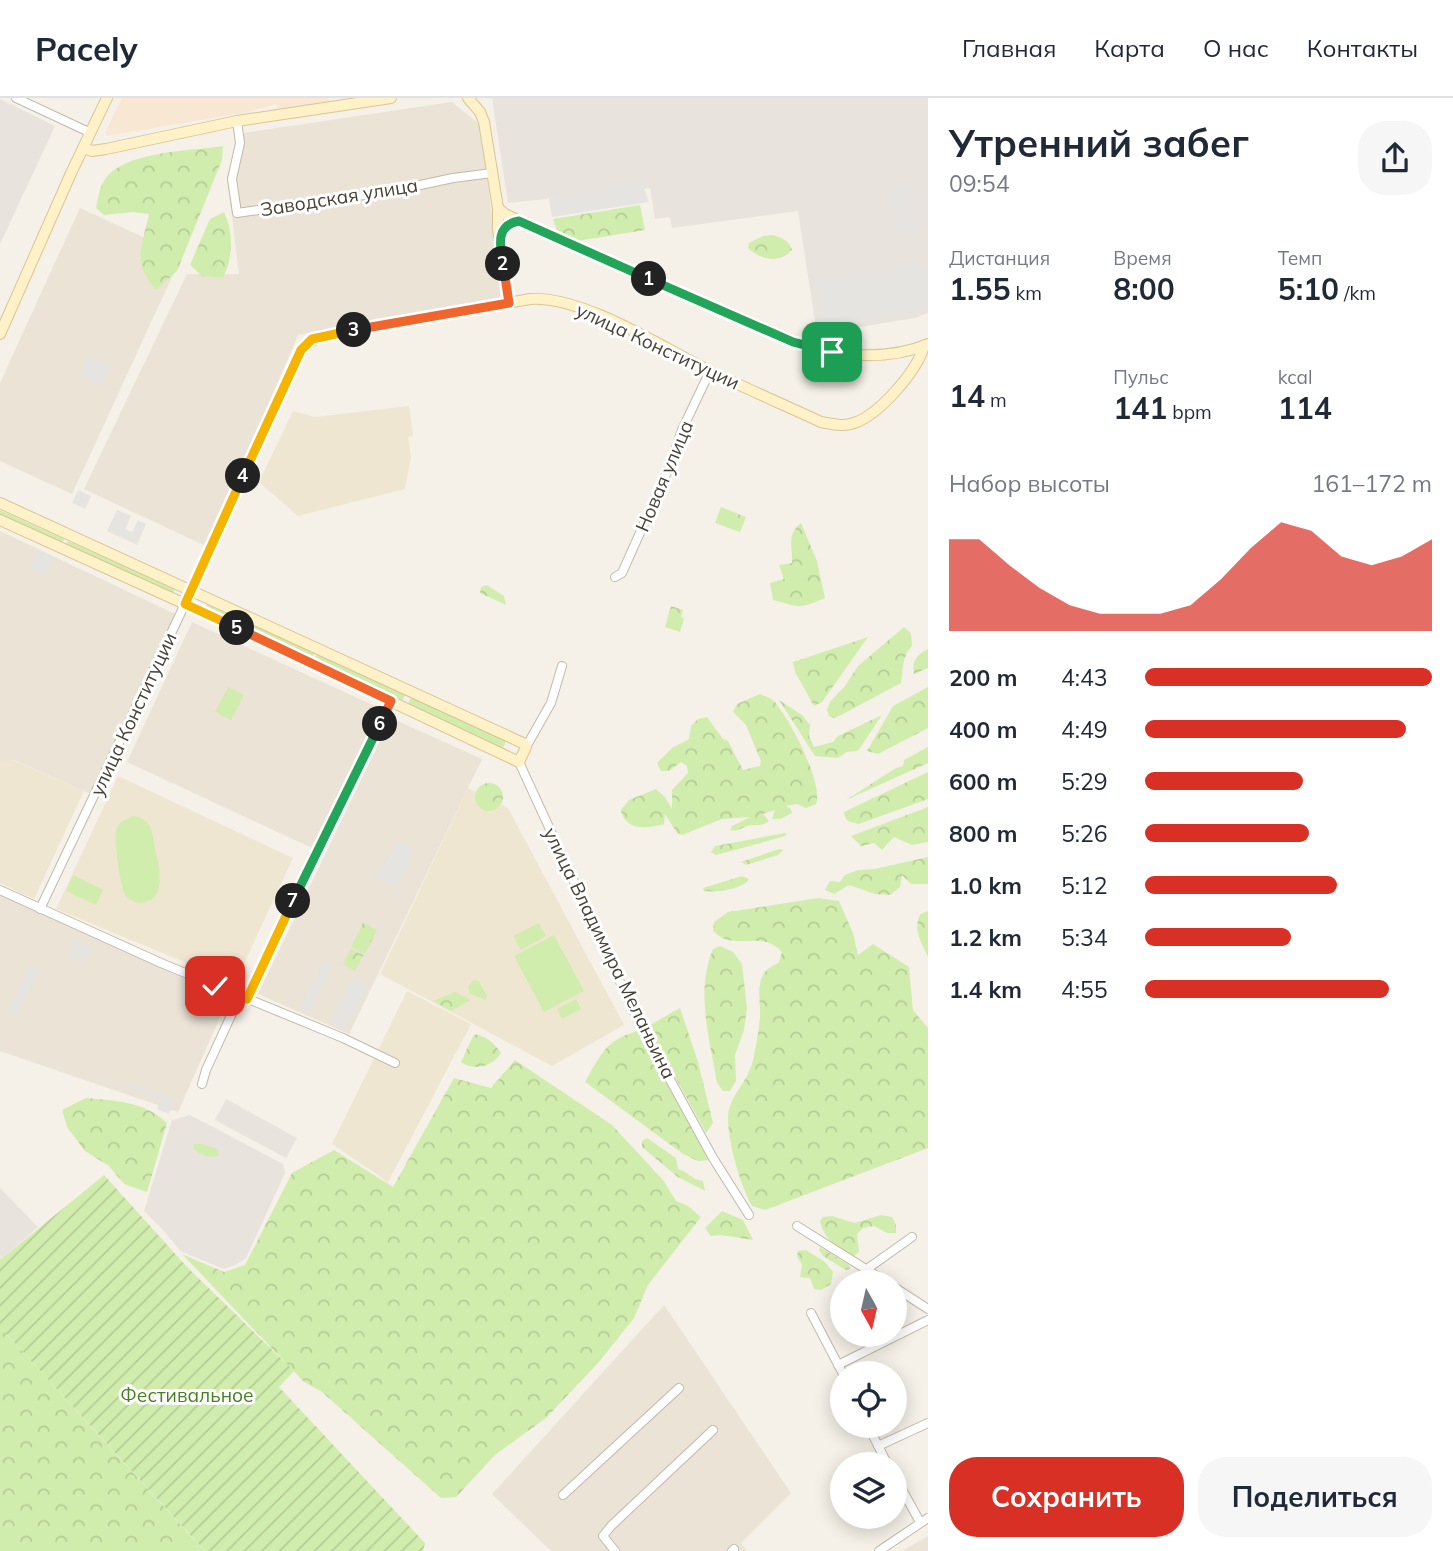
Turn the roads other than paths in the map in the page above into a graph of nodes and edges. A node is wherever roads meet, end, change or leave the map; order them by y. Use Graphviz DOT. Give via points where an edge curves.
graph roads {
  1 [pos="16,98"];
  2 [pos="107,98"];
  3 [pos="391,98"];
  4 [pos="468,98"];
  5 [pos="237,121"];
  6 [pos="91,133"];
  7 [pos="83,148"];
  8 [pos="492,173"];
  9 [pos="499,208"];
  10 [pos="519,221"];
  11 [pos="500,243"];
  12 [pos="509,303"];
  13 [pos="0,334"];
  14 [pos="926,345"];
  15 [pos="710,371"];
  16 [pos="0,503"];
  17 [pos="0,520"];
  18 [pos="615,577"];
  19 [pos="191,589"];
  20 [pos="185,604"];
  21 [pos="562,666"];
  22 [pos="391,701"];
  23 [pos="526,747"];
  24 [pos="519,762"];
  25 [pos="0,890"];
  26 [pos="40,909"];
  27 [pos="243,998"];
  28 [pos="394,1062"];
  29 [pos="202,1084"];
  30 [pos="749,1215"];
  31 [pos="797,1226"];
  32 [pos="912,1237"];
  33 [pos="867,1269"];
  34 [pos="907,1295"];
  35 [pos="928,1309"];
  36 [pos="811,1313"];
  37 [pos="928,1320"];
  38 [pos="836,1361"];
  39 [pos="857,1361"];
  40 [pos="679,1388"];
  41 [pos="928,1423"];
  42 [pos="713,1430"];
  43 [pos="874,1438"];
  44 [pos="878,1446"];
  45 [pos="881,1452"];
  46 [pos="907,1494"];
  47 [pos="563,1495"];
  48 [pos="924,1520"];
  49 [pos="615,1551"];
  50 [pos="879,1551"];
  1 -- 6 [label="street"];
  2 -- 6 [label="street"];
  3 -- 5 [label="street"];
  4 -- 8 [label="street" via="482,116"];
  5 -- 7 [label="street" via="106,149"];
  5 -- 8 [label="street, Заводская улица" via="240,143 232,179 237,213"];
  6 -- 7 [label="street"];
  7 -- 13 [label="street"];
  8 -- 9 [label="street"];
  9 -- 10 [label="street"];
  9 -- 11 [label="street"];
  10 -- 11 [label="street" via="503,229"];
  10 -- 14 [label="street" via="813,348 865,354"];
  11 -- 12 [label="street"];
  12 -- 15 [label="street, улица Конституции" via="542,299 575,305"];
  12 -- 19 [label="street, улица Конституции" via="308,342"];
  14 -- 15 [label="street, улица Конституции" via="915,366 879,408 855,423 840,426 821,422"];
  15 -- 18 [label="street, Новая улица" via="622,573"];
  16 -- 19 [label="street"];
  17 -- 20 [label="street"];
  19 -- 20 [label="street, улица Конституции"];
  19 -- 23 [label="street"];
  20 -- 22 [label="street"];
  20 -- 26 [label="street, улица Конституции"];
  21 -- 23 [label="street" via="551,703"];
  22 -- 24 [label="street"];
  22 -- 27 [label="street"];
  23 -- 24 [label="street"];
  24 -- 30 [label="street, улица Владимира Меланьина" via="639,1023"];
  25 -- 26 [label="street"];
  26 -- 27 [label="street"];
  27 -- 28 [label="street"];
  27 -- 29 [label="street"];
  31 -- 33 [label="street"];
  32 -- 33 [label="street"];
  34 -- 35 [label="street"];
  36 -- 38 [label="street"];
  37 -- 39 [label="street"];
  40 -- 47 [label="street"];
  41 -- 44 [label="street"];
  42 -- 49 [label="street" via="611,1526 603,1536"];
  43 -- 44 [label="street"];
  44 -- 45 [label="street"];
  46 -- 48 [label="street"];
  48 -- 50 [label="street"];
}
